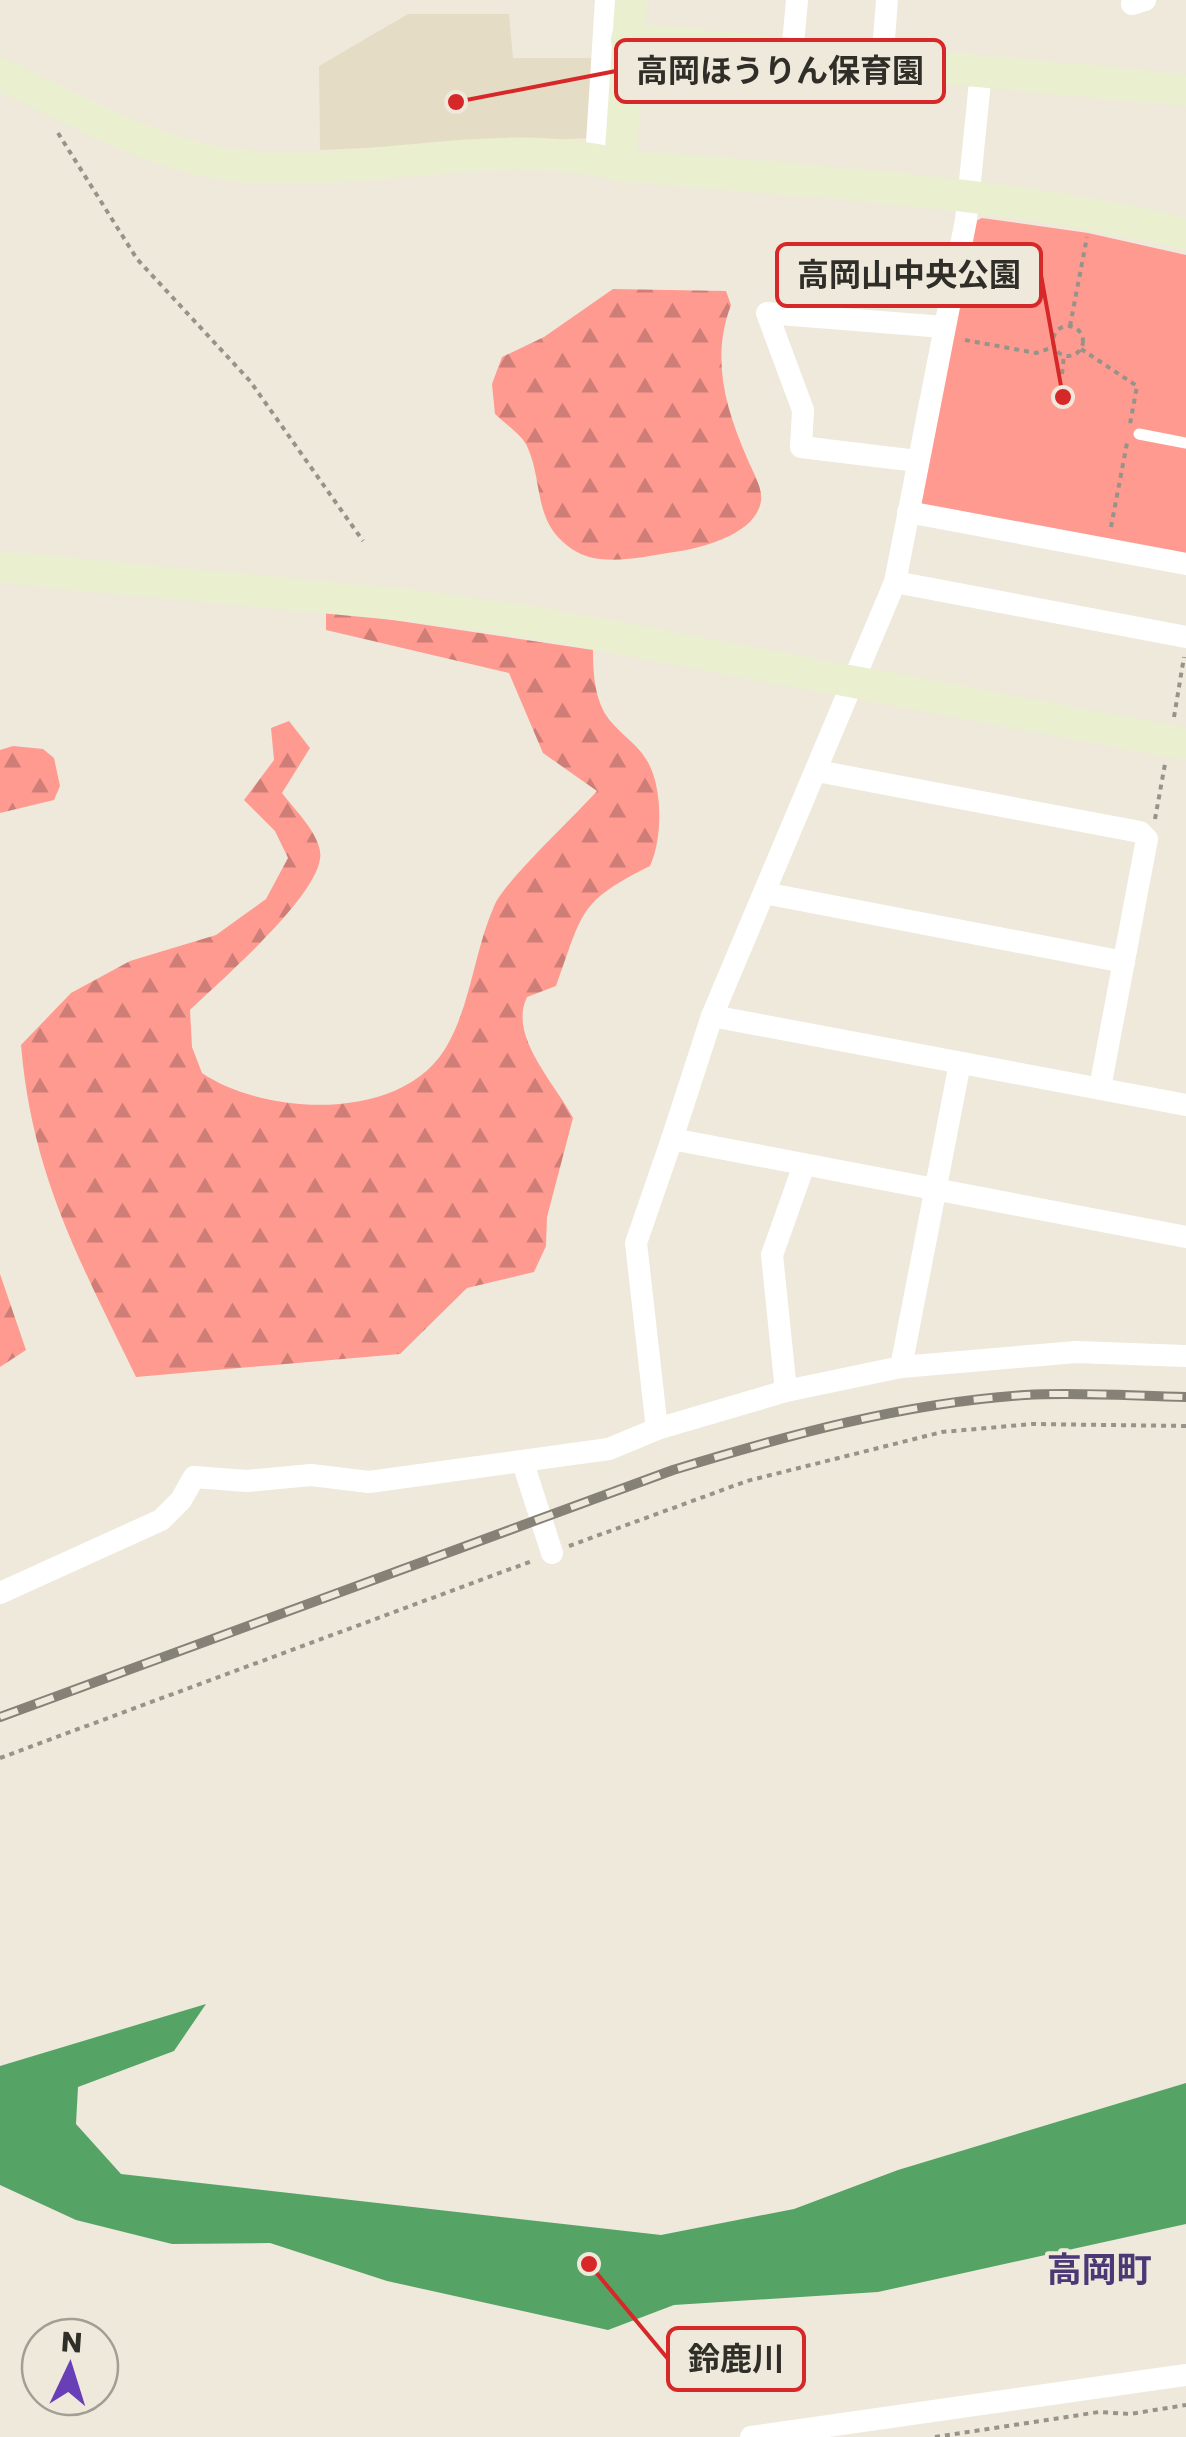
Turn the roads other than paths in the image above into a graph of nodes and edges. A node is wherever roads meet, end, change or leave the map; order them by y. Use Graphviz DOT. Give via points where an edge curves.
graph roads {
  1 [pos="606,0"];
  2 [pos="631,0"];
  3 [pos="797,0"];
  4 [pos="888,0"];
  5 [pos="627,39"];
  6 [pos="792,55"];
  7 [pos="882,64"];
  8 [pos="982,72"];
  9 [pos="0,74"];
  10 [pos="1186,90"];
  11 [pos="608,162"];
  12 [pos="969,196"];
  13 [pos="1186,234"];
  14 [pos="951,333"];
  15 [pos="1139,434"];
  16 [pos="1186,443"];
  17 [pos="917,460"];
  18 [pos="908,512"];
  19 [pos="1186,564"];
  20 [pos="0,567"];
  21 [pos="895,582"];
  22 [pos="1186,637"];
  23 [pos="855,680"];
  24 [pos="1175,742"];
  25 [pos="816,772"];
  26 [pos="764,894"];
  27 [pos="1124,962"];
  28 [pos="712,1016"];
  29 [pos="960,1063"];
  30 [pos="1100,1088"];
  31 [pos="1186,1105"];
  32 [pos="672,1139"];
  33 [pos="804,1165"];
  34 [pos="936,1190"];
  35 [pos="1186,1237"];
  36 [pos="1186,1356"];
  37 [pos="902,1368"];
  38 [pos="786,1391"];
  39 [pos="657,1429"];
  40 [pos="522,1463"];
  41 [pos="552,1553"];
  42 [pos="0,1593"];
  43 [pos="1186,2376"];
  44 [pos="751,2437"];
  1 -- 11 [label="street"];
  2 -- 5 [label="street"];
  3 -- 6 [label="street"];
  4 -- 7 [label="street"];
  5 -- 6 [label="street"];
  5 -- 11 [label="street"];
  6 -- 7 [label="street"];
  7 -- 8 [label="street"];
  8 -- 10 [label="street"];
  8 -- 12 [label="street"];
  9 -- 11 [label="street" via="163,148 233,165 478,154"];
  11 -- 12 [label="street"];
  12 -- 13 [label="street"];
  12 -- 14 [label="street"];
  14 -- 17 [label="street"];
  14 -- 17 [label="street" via="767,313 804,410 800,447"];
  15 -- 16 [label="lane"];
  17 -- 18 [label="street"];
  18 -- 19 [label="street"];
  18 -- 21 [label="street"];
  20 -- 23 [label="street" via="406,604"];
  21 -- 22 [label="street"];
  21 -- 23 [label="street"];
  23 -- 24 [label="street"];
  23 -- 25 [label="street"];
  25 -- 26 [label="street"];
  25 -- 27 [label="street" via="1140,832 1147,839"];
  26 -- 27 [label="street"];
  26 -- 28 [label="street"];
  27 -- 30 [label="street"];
  28 -- 29 [label="street"];
  28 -- 32 [label="street"];
  29 -- 30 [label="street"];
  29 -- 34 [label="street"];
  30 -- 31 [label="street"];
  32 -- 33 [label="street"];
  32 -- 39 [label="street" via="636,1243"];
  33 -- 34 [label="street"];
  33 -- 38 [label="street" via="772,1255"];
  34 -- 35 [label="street"];
  34 -- 37 [label="street"];
  36 -- 37 [label="street" via="1076,1352"];
  37 -- 38 [label="street"];
  38 -- 39 [label="street"];
  39 -- 40 [label="street" via="609,1449"];
  40 -- 41 [label="street"];
  40 -- 42 [label="street" via="368,1482 311,1475 247,1482 194,1477 161,1520"];
  43 -- 44 [label="street"];
}
